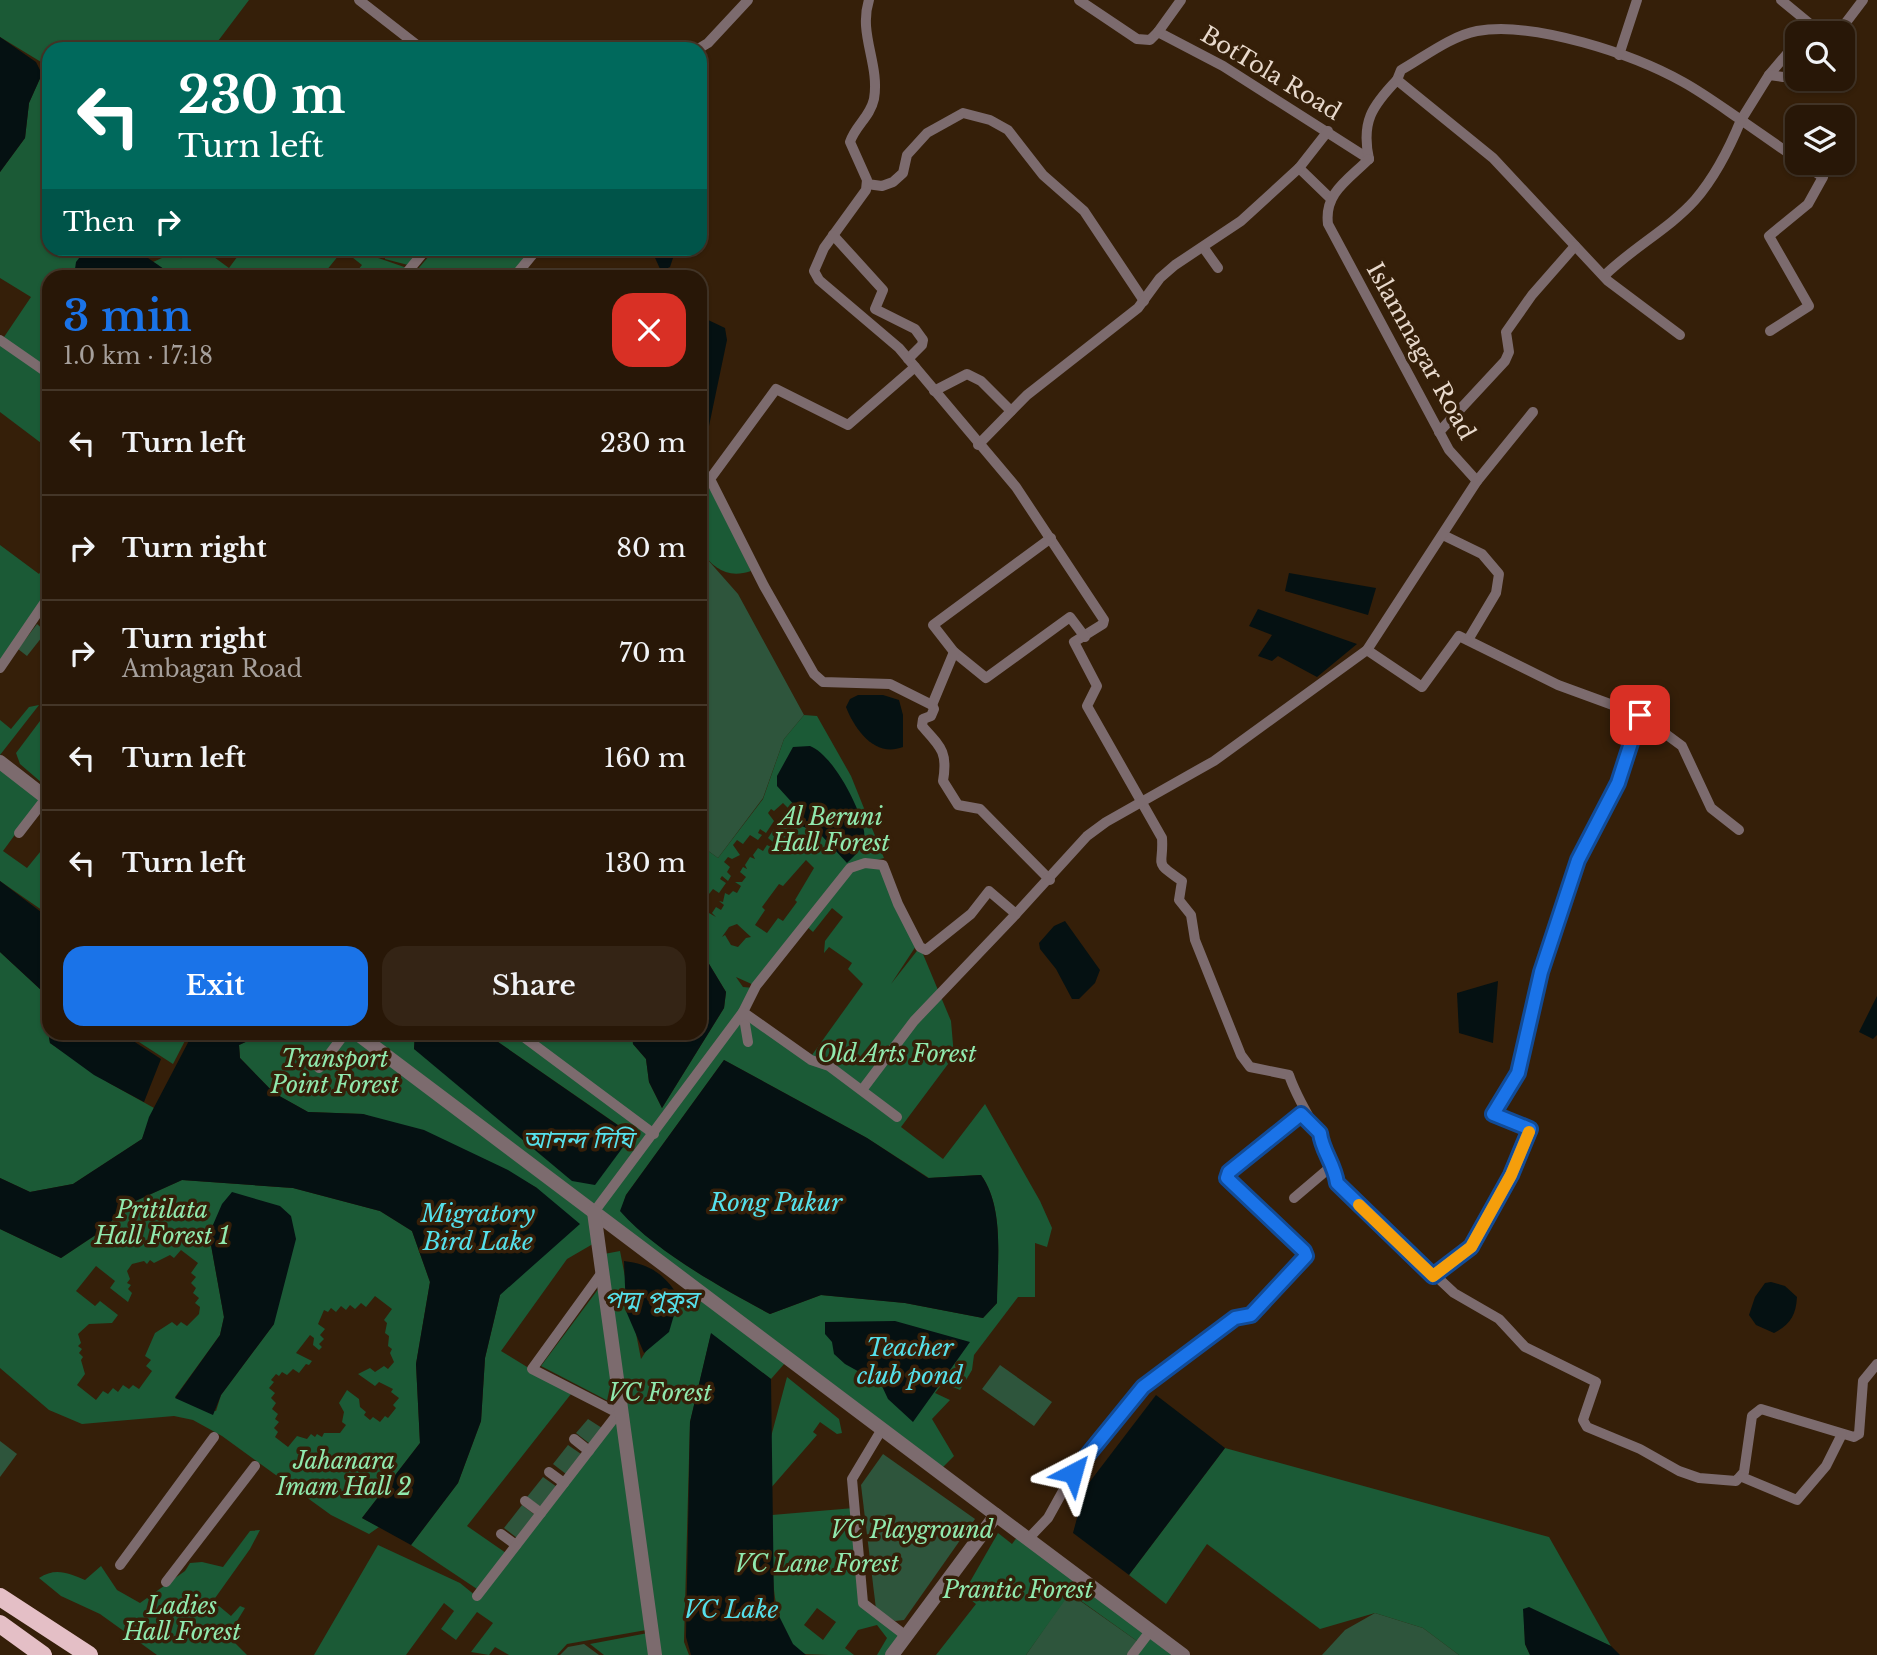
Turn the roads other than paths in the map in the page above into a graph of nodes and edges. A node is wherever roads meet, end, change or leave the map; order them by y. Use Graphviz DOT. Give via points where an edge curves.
graph roads {
  1 [pos="359,0"];
  2 [pos="748,0"];
  3 [pos="869,0"];
  4 [pos="1079,0"];
  5 [pos="1181,0"];
  6 [pos="1637,0"];
  7 [pos="1782,0"];
  8 [pos="1863,0"];
  9 [pos="1808,21"];
  10 [pos="1847,21"];
  11 [pos="1158,32"];
  12 [pos="413,42"];
  13 [pos="707,44"];
  14 [pos="1619,55"];
  15 [pos="1785,56"];
  16 [pos="1769,75"];
  17 [pos="1785,77"];
  18 [pos="1397,80"];
  19 [pos="1741,120"];
  20 [pos="1328,131"];
  21 [pos="1785,151"];
  22 [pos="1368,159"];
  23 [pos="1298,168"];
  24 [pos="1820,175"];
  25 [pos="867,184"];
  26 [pos="1330,198"];
  27 [pos="834,235"];
  28 [pos="1576,246"];
  29 [pos="1203,247"];
  30 [pos="420,256"];
  31 [pos="531,256"];
  32 [pos="1218,268"];
  33 [pos="409,270"];
  34 [pos="520,270"];
  35 [pos="1604,276"];
  36 [pos="1144,301"];
  37 [pos="1770,331"];
  38 [pos="1680,335"];
  39 [pos="0,340"];
  40 [pos="912,363"];
  41 [pos="42,369"];
  42 [pos="934,391"];
  43 [pos="1011,411"];
  44 [pos="1533,412"];
  45 [pos="1439,432"];
  46 [pos="978,445"];
  47 [pos="710,478"];
  48 [pos="707,480"];
  49 [pos="1477,481"];
  50 [pos="1443,535"];
  51 [pos="1051,538"];
  52 [pos="42,608"];
  53 [pos="1085,636"];
  54 [pos="1468,640"];
  55 [pos="1367,650"];
  56 [pos="954,652"];
  57 [pos="5,664"];
  58 [pos="932,705"];
  59 [pos="1640,715"];
  60 [pos="0,762"];
  61 [pos="42,794"];
  62 [pos="1142,800"];
  63 [pos="42,806"];
  64 [pos="1739,830"];
  65 [pos="19,833"];
  66 [pos="1050,880"];
  67 [pos="1016,914"];
  68 [pos="743,1012"];
  69 [pos="349,1040"];
  70 [pos="364,1040"];
  71 [pos="528,1040"];
  72 [pos="748,1042"];
  73 [pos="319,1068"];
  74 [pos="862,1090"];
  75 [pos="897,1117"];
  76 [pos="1315,1127"];
  77 [pos="654,1134"];
  78 [pos="1334,1164"];
  79 [pos="1294,1198"];
  80 [pos="594,1212"];
  81 [pos="603,1271"];
  82 [pos="1433,1276"];
  83 [pos="1877,1364"];
  84 [pos="620,1411"];
  85 [pos="881,1429"];
  86 [pos="1842,1434"];
  87 [pos="214,1437"];
  88 [pos="574,1439"];
  89 [pos="589,1451"];
  90 [pos="255,1465"];
  91 [pos="549,1472"];
  92 [pos="1742,1477"];
  93 [pos="564,1483"];
  94 [pos="525,1501"];
  95 [pos="541,1513"];
  96 [pos="996,1515"];
  97 [pos="501,1534"];
  98 [pos="1028,1539"];
  99 [pos="516,1545"];
  100 [pos="120,1565"];
  101 [pos="166,1582"];
  102 [pos="477,1595"];
  103 [pos="0,1597"];
  104 [pos="0,1624"];
  105 [pos="1151,1630"];
  106 [pos="906,1636"];
  107 [pos="43,1655"];
  108 [pos="89,1655"];
  109 [pos="655,1655"];
  110 [pos="892,1655"];
  111 [pos="1132,1655"];
  112 [pos="1183,1655"];
  1 -- 12 [label="street"];
  2 -- 13 [label="street"];
  3 -- 25 [label="street" via="864,16 873,57 873,101 850,142"];
  4 -- 11 [label="street, BotTola Road" via="1137,39 1150,40"];
  5 -- 11 [label="street"];
  6 -- 14 [label="street"];
  7 -- 9 [label="street"];
  8 -- 10 [label="street"];
  11 -- 20 [label="street, BotTola Road"];
  14 -- 18 [label="street" via="1553,34 1475,31 1401,71"];
  14 -- 19 [label="street" via="1684,82"];
  15 -- 16 [label="street"];
  16 -- 17 [label="street"];
  16 -- 19 [label="street"];
  18 -- 22 [label="street" via="1373,105 1364,138"];
  18 -- 28 [label="street" via="1493,158"];
  19 -- 21 [label="street"];
  19 -- 35 [label="street" via="1695,199"];
  20 -- 22 [label="street, BotTola Road"];
  20 -- 23 [label="street"];
  22 -- 26 [label="street"];
  23 -- 26 [label="street"];
  23 -- 29 [label="street" via="1241,221"];
  24 -- 37 [label="street" via="1823,177 1808,204 1769,236 1809,306"];
  25 -- 27 [label="street"];
  25 -- 36 [label="street" via="893,182 903,173 907,155 927,133 962,113 990,120 1008,130 1043,175 1084,211"];
  26 -- 45 [label="street, Islamnagar Road" via="1328,224"];
  27 -- 40 [label="street" via="814,271 819,281"];
  27 -- 40 [label="street" via="883,290 875,309 915,329 923,340"];
  28 -- 35 [label="street"];
  28 -- 45 [label="street" via="1506,332 1509,352 1505,361"];
  29 -- 32 [label="street"];
  29 -- 36 [label="street" via="1160,278"];
  30 -- 33 [label="street"];
  31 -- 34 [label="street"];
  35 -- 38 [label="street"];
  36 -- 43 [label="street"];
  39 -- 41 [label="street"];
  40 -- 42 [label="street"];
  40 -- 47 [label="street" via="848,425 776,389"];
  42 -- 43 [label="street" via="967,374 981,381"];
  42 -- 46 [label="street"];
  43 -- 46 [label="street"];
  44 -- 49 [label="street"];
  45 -- 49 [label="street, Islamnagar Road"];
  46 -- 51 [label="street" via="1016,487"];
  47 -- 48 [label="street"];
  47 -- 58 [label="street" via="814,674 823,682 890,684"];
  49 -- 50 [label="street"];
  50 -- 54 [label="street" via="1482,554 1499,574 1496,593"];
  50 -- 55 [label="street"];
  51 -- 53 [label="street" via="1104,620"];
  51 -- 56 [label="street" via="933,625"];
  52 -- 57 [label="street"];
  53 -- 56 [label="street" via="1070,617 986,678"];
  53 -- 62 [label="street" via="1074,642 1097,686 1087,706"];
  54 -- 55 [label="street" via="1460,636 1422,687"];
  54 -- 59 [label="street" via="1558,685"];
  55 -- 62 [label="street" via="1214,761"];
  56 -- 58 [label="street"];
  58 -- 66 [label="street" via="931,716 923,719 922,726 946,759 943,780 958,805 980,809"];
  59 -- 64 [label="street" via="1682,746 1711,808"];
  59 -- 82 [label="street" via="1618,783 1578,860 1541,972 1518,1073 1493,1114 1530,1129 1511,1175 1471,1247"];
  60 -- 61 [label="street"];
  62 -- 66 [label="street" via="1087,836"];
  62 -- 76 [label="street" via="1162,838 1158,859 1182,881 1179,900 1191,915 1195,940 1241,1055 1250,1067 1289,1076"];
  63 -- 65 [label="street"];
  66 -- 67 [label="street"];
  67 -- 68 [label="street" via="989,891 971,914 926,950 920,947 898,904 883,865 865,863 850,868 756,986"];
  67 -- 74 [label="street" via="914,1021"];
  68 -- 72 [label="street"];
  68 -- 74 [label="street"];
  68 -- 77 [label="street"];
  69 -- 73 [label="street"];
  70 -- 80 [label="street"];
  71 -- 77 [label="street"];
  74 -- 75 [label="street"];
  76 -- 78 [label="street"];
  76 -- 98 [label="street" via="1301,1114 1227,1178 1306,1256 1251,1315 1235,1318 1143,1387 1073,1473 1048,1518"];
  77 -- 80 [label="street"];
  78 -- 79 [label="street"];
  78 -- 82 [label="street" via="1337,1183"];
  80 -- 81 [label="street"];
  80 -- 85 [label="street"];
  81 -- 84 [label="street"];
  81 -- 84 [label="street" via="532,1369"];
  82 -- 92 [label="street" via="1499,1319 1525,1347 1596,1382 1583,1420 1587,1427 1699,1478 1736,1481"];
  83 -- 86 [label="street" via="1863,1381 1859,1434"];
  84 -- 89 [label="street"];
  84 -- 109 [label="street"];
  85 -- 96 [label="street"];
  85 -- 106 [label="street" via="852,1479 863,1603"];
  86 -- 92 [label="street" via="1826,1466 1797,1500"];
  86 -- 92 [label="street" via="1760,1409 1752,1416"];
  87 -- 100 [label="street"];
  88 -- 89 [label="street"];
  89 -- 93 [label="street"];
  90 -- 101 [label="street"];
  91 -- 93 [label="street"];
  93 -- 95 [label="street"];
  94 -- 95 [label="street"];
  95 -- 99 [label="street"];
  96 -- 98 [label="street"];
  96 -- 106 [label="street"];
  97 -- 99 [label="street"];
  98 -- 105 [label="street"];
  99 -- 102 [label="street"];
  103 -- 108 [label="highway"];
  104 -- 107 [label="highway"];
  105 -- 111 [label="street"];
  105 -- 112 [label="street"];
  106 -- 110 [label="street"];
}
